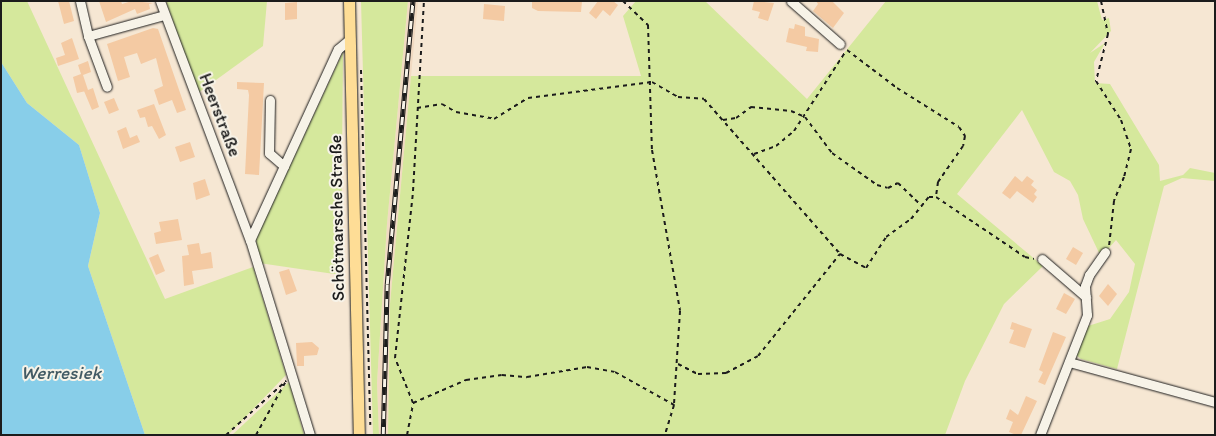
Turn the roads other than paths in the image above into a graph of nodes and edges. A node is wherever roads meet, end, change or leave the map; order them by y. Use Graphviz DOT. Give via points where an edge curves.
graph roads {
  1 [pos="80,1"];
  2 [pos="160,1"];
  3 [pos="349,1"];
  4 [pos="791,1"];
  5 [pos="164,15"];
  6 [pos="88,36"];
  7 [pos="350,39"];
  8 [pos="840,44"];
  9 [pos="107,88"];
  10 [pos="270,100"];
  11 [pos="284,166"];
  12 [pos="250,240"];
  13 [pos="1105,252"];
  14 [pos="1042,259"];
  15 [pos="1086,297"];
  16 [pos="1069,362"];
  17 [pos="1215,402"];
  18 [pos="310,435"];
  19 [pos="360,435"];
  20 [pos="1040,435"];
  1 -- 6 [label="street"];
  2 -- 5 [label="street, Heerstraße"];
  3 -- 7 [label="main road, Schötmarsche Straße"];
  4 -- 8 [label="street"];
  5 -- 6 [label="street"];
  5 -- 12 [label="street, Heerstraße"];
  6 -- 9 [label="street"];
  7 -- 11 [label="street" via="338,48"];
  7 -- 19 [label="main road, Schötmarsche Straße"];
  10 -- 11 [label="street" via="269,153"];
  11 -- 12 [label="street"];
  12 -- 18 [label="street, Heerstraße" via="288,378"];
  13 -- 15 [label="street" via="1089,275"];
  14 -- 15 [label="street"];
  15 -- 16 [label="street" via="1087,315"];
  16 -- 17 [label="street"];
  16 -- 20 [label="street"];
}
